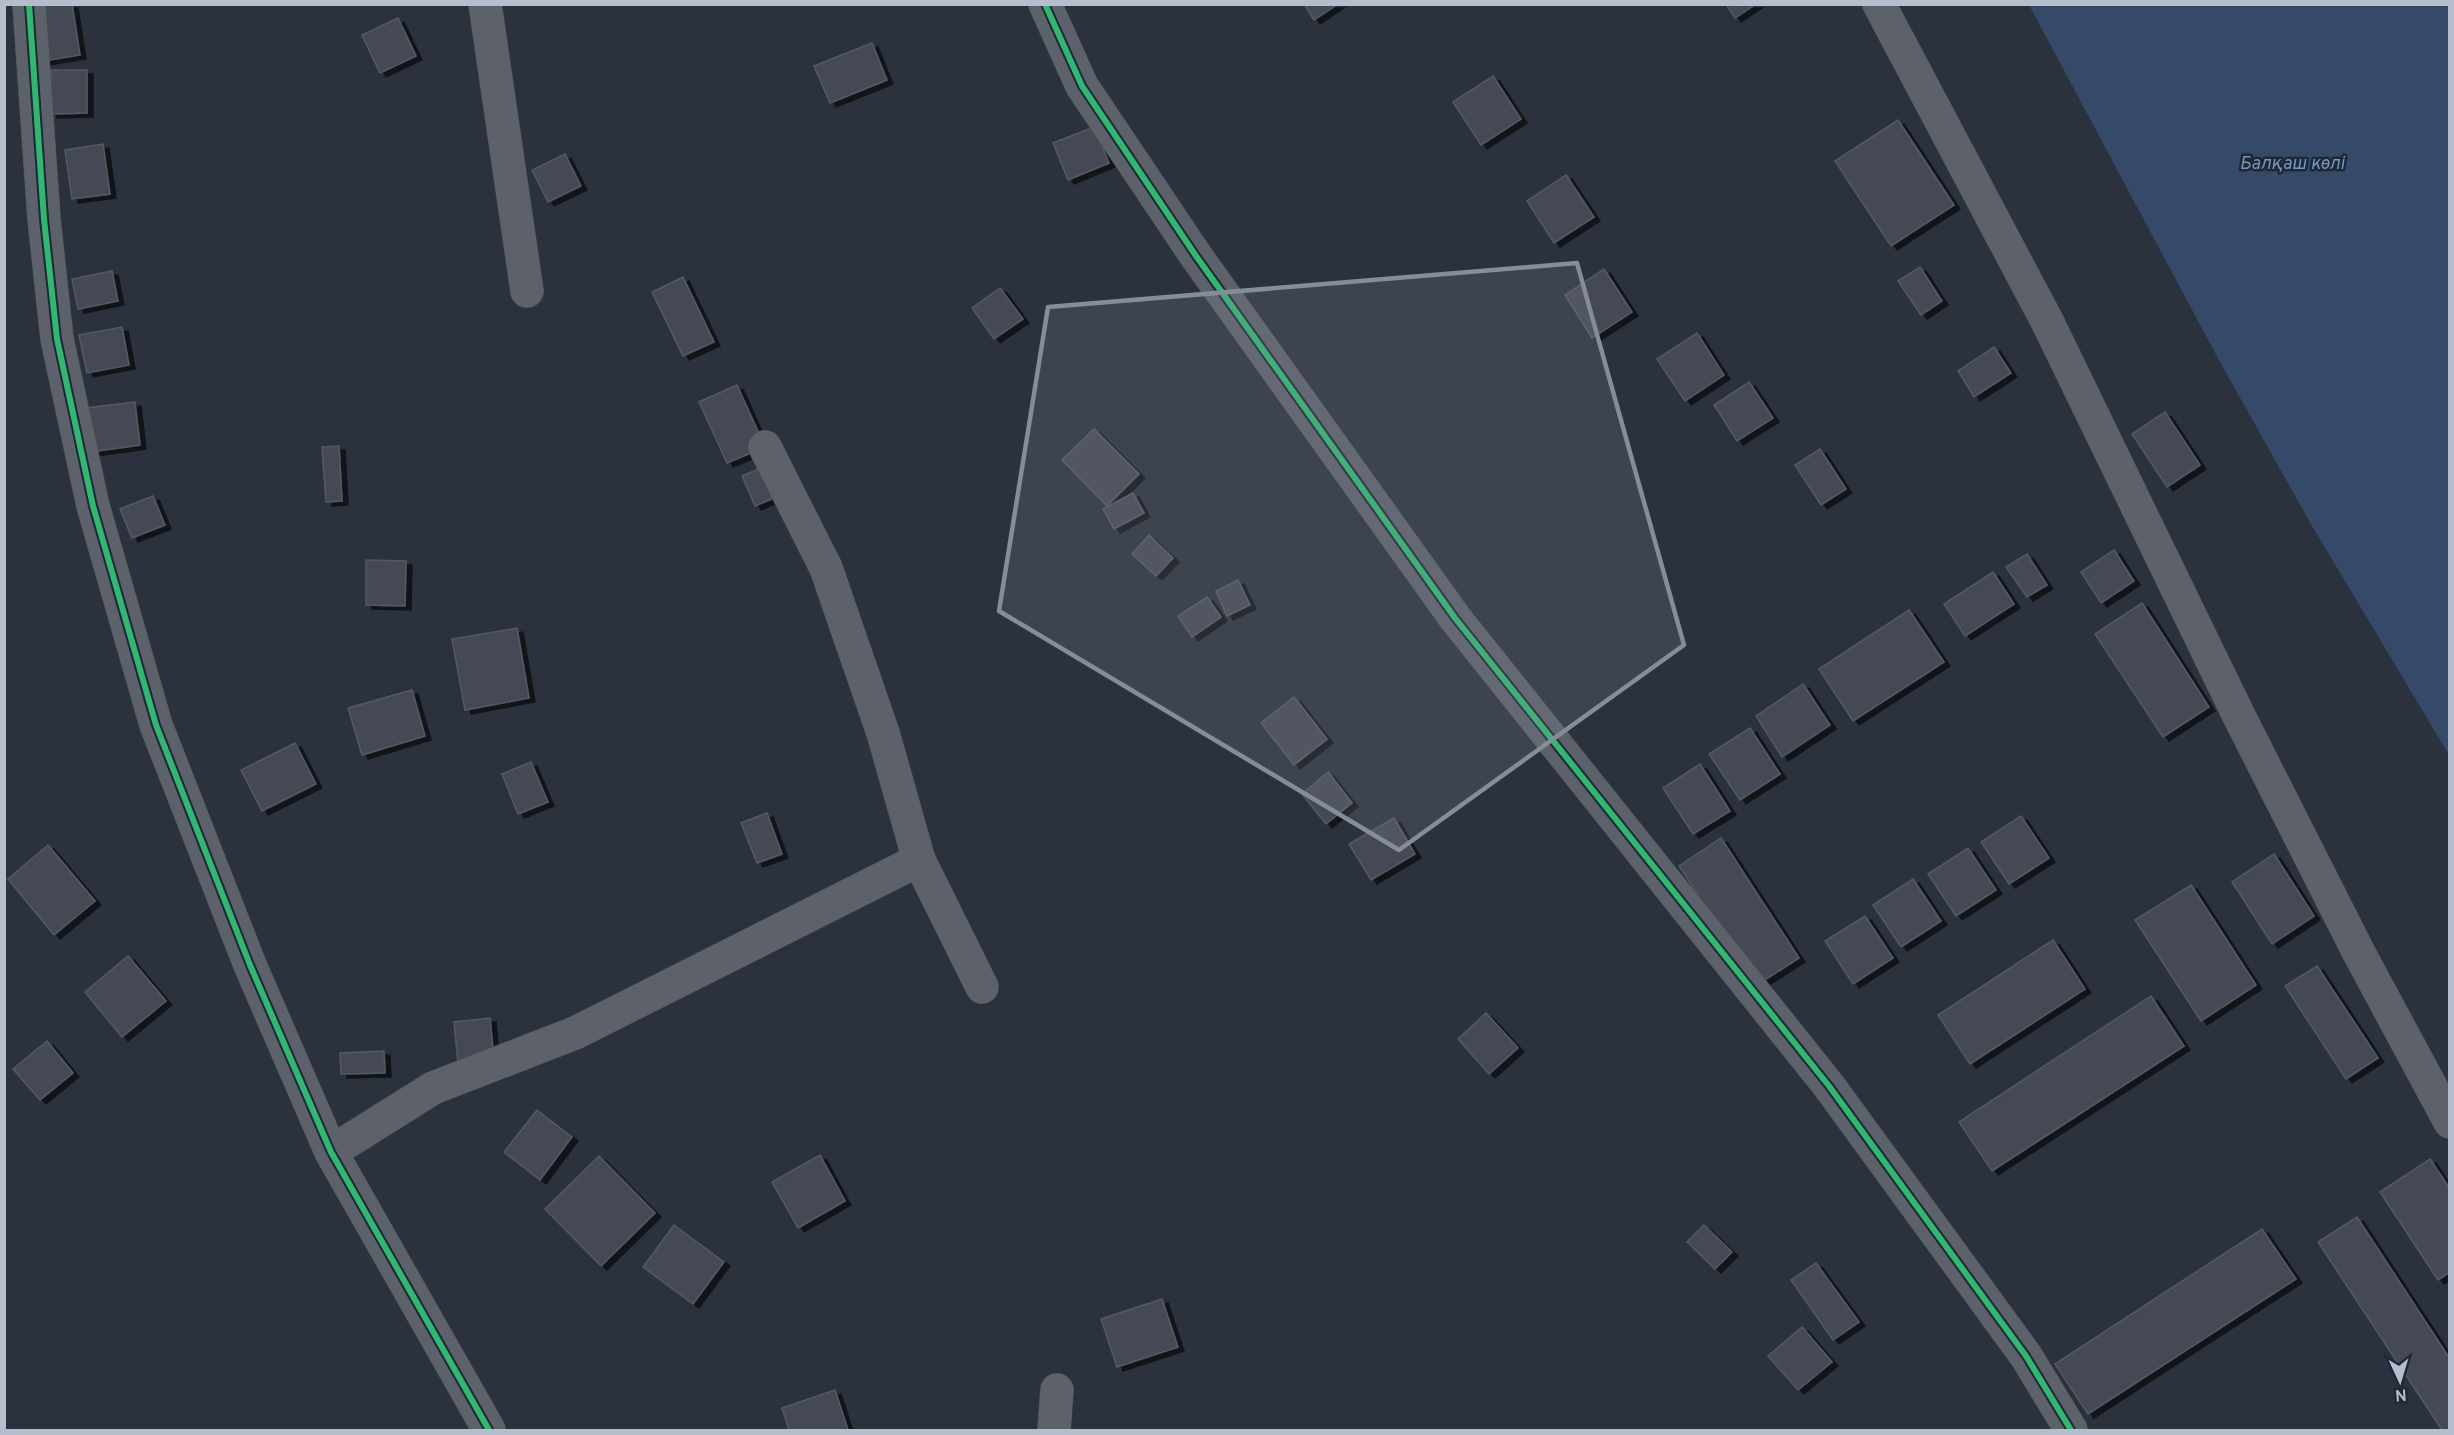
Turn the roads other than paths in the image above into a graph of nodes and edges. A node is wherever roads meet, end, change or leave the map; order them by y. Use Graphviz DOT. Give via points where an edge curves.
graph roads {
  1 [pos="28,4"];
  2 [pos="485,4"];
  3 [pos="1045,4"];
  4 [pos="1879,4"];
  5 [pos="527,291"];
  6 [pos="765,447"];
  7 [pos="919,861"];
  8 [pos="982,987"];
  9 [pos="2450,1122"];
  10 [pos="332,1152"];
  11 [pos="1057,1390"];
  12 [pos="489,1431"];
  13 [pos="1054,1431"];
  14 [pos="2071,1431"];
  1 -- 10 [label="street" via="57,339 93,506 156,725 250,965"];
  2 -- 5 [label="street"];
  3 -- 14 [label="street" via="1082,86 1196,256 1455,618 1829,1086 2026,1356"];
  4 -- 9 [label="street" via="2047,321 2239,716"];
  6 -- 7 [label="street" via="826,568 884,733"];
  7 -- 8 [label="street"];
  7 -- 10 [label="street" via="575,1033 434,1088"];
  10 -- 12 [label="street"];
  11 -- 13 [label="street"];
}
